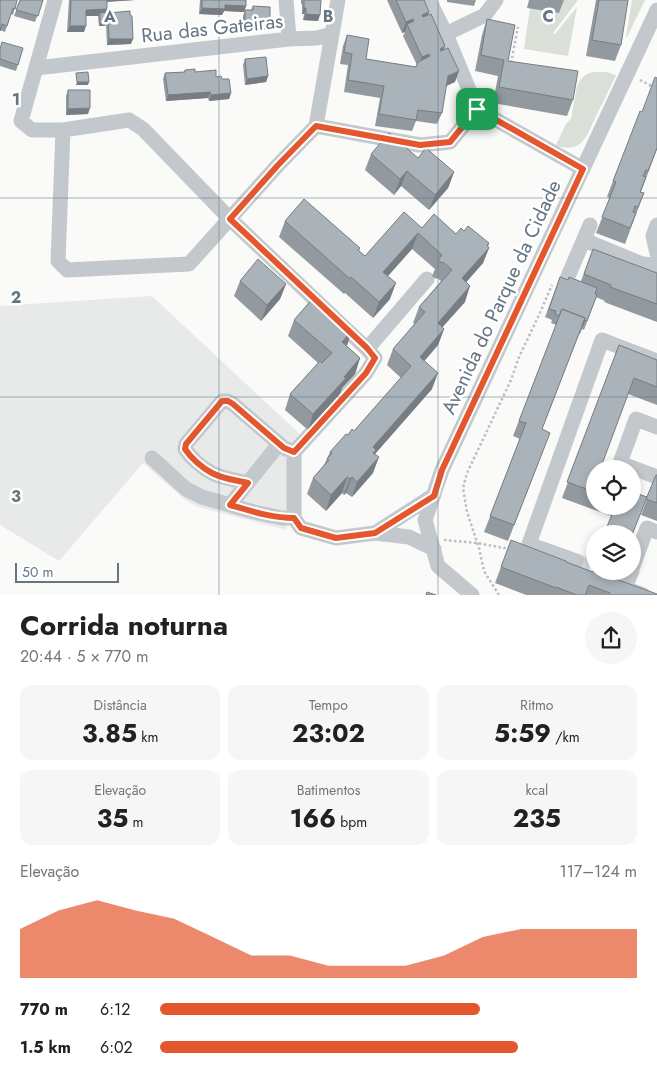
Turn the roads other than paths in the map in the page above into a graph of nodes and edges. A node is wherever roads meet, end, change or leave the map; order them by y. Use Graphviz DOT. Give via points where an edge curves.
graph roads {
  1 [pos="55,0"];
  2 [pos="286,0"];
  3 [pos="338,0"];
  4 [pos="429,0"];
  5 [pos="496,0"];
  6 [pos="657,10"];
  7 [pos="332,34"];
  8 [pos="446,34"];
  9 [pos="289,39"];
  10 [pos="36,68"];
  11 [pos="477,109"];
  12 [pos="316,126"];
  13 [pos="63,130"];
  14 [pos="583,169"];
  15 [pos="230,219"];
  16 [pos="590,225"];
  17 [pos="657,225"];
  18 [pos="584,240"];
  19 [pos="657,253"];
  20 [pos="657,265"];
  21 [pos="427,279"];
  22 [pos="566,281"];
  23 [pos="367,348"];
  24 [pos="657,361"];
  25 [pos="657,426"];
  26 [pos="279,444"];
  27 [pos="294,452"];
  28 [pos="152,458"];
  29 [pos="657,477"];
  30 [pos="248,483"];
  31 [pos="434,496"];
  32 [pos="230,505"];
  33 [pos="294,518"];
  34 [pos="657,532"];
  35 [pos="375,533"];
  36 [pos="432,545"];
  37 [pos="641,546"];
  38 [pos="576,561"];
  39 [pos="628,580"];
  40 [pos="472,595"];
  41 [pos="643,595"];
  1 -- 10 [label="street"];
  2 -- 9 [label="street"];
  3 -- 7 [label="street"];
  4 -- 8 [label="street"];
  5 -- 8 [label="street" via="485,15"];
  6 -- 14 [label="street, Avenida do Parque da Cidade"];
  7 -- 9 [label="street, Rua das Gateiras"];
  7 -- 12 [label="street"];
  8 -- 11 [label="street"];
  9 -- 10 [label="street, Rua das Gateiras"];
  10 -- 13 [label="street" via="21,121 32,130"];
  11 -- 12 [label="street" via="450,142 420,145"];
  11 -- 14 [label="street"];
  12 -- 15 [label="street"];
  13 -- 15 [label="street" via="129,120 143,129"];
  13 -- 15 [label="street" via="58,261 67,270 189,264"];
  14 -- 31 [label="street, Avenida do Parque da Cidade" via="446,462"];
  15 -- 23 [label="street"];
  16 -- 18 [label="street"];
  17 -- 19 [label="street" via="653,236"];
  18 -- 20 [label="street" via="642,264"];
  18 -- 22 [label="street"];
  21 -- 23 [label="street"];
  23 -- 27 [label="street" via="375,358 366,373"];
  24 -- 38 [label="street" via="602,340 529,544"];
  25 -- 29 [label="street" via="636,419 620,463"];
  26 -- 27 [label="street"];
  26 -- 30 [label="street"];
  26 -- 30 [label="street" via="228,401 222,401 186,444 185,449 190,455 210,472"];
  27 -- 33 [label="street"];
  28 -- 32 [label="street" via="186,489"];
  30 -- 32 [label="street"];
  31 -- 35 [label="street"];
  31 -- 36 [label="street, Avenida do Parque da Cidade" via="425,520"];
  32 -- 33 [label="street"];
  33 -- 35 [label="street" via="301,528 336,538"];
  34 -- 37 [label="street" via="648,528"];
  35 -- 36 [label="street" via="409,537"];
  36 -- 40 [label="street, Avenida do Parque da Cidade" via="438,566"];
  39 -- 41 [label="street" via="625,588"];
}
